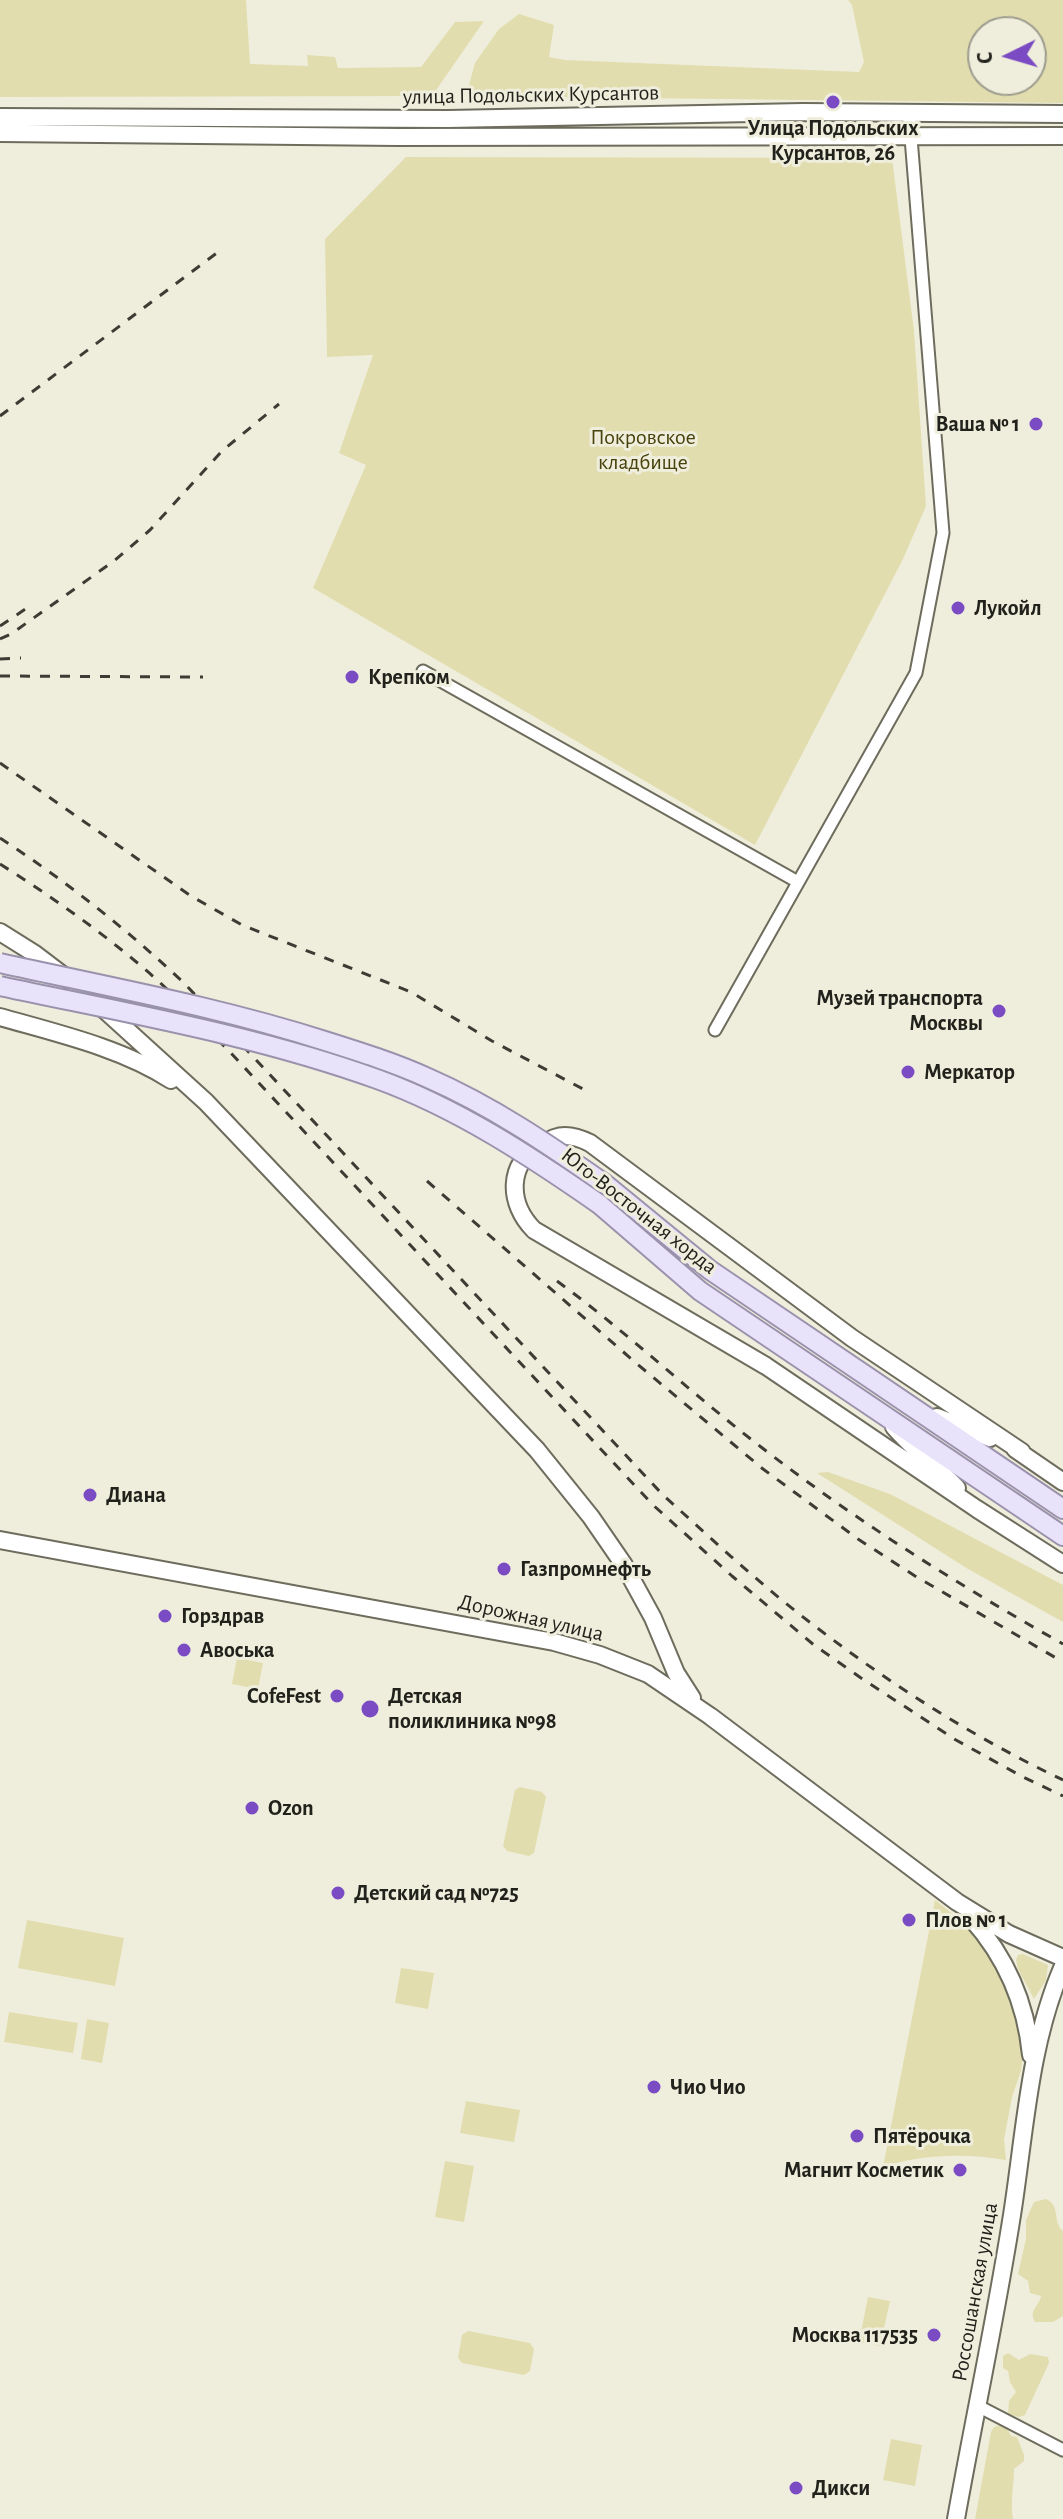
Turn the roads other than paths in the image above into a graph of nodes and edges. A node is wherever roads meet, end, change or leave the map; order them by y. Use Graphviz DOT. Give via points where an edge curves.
graph roads {
  1 [pos="909,113"];
  2 [pos="1063,114"];
  3 [pos="0,117"];
  4 [pos="0,133"];
  5 [pos="912,136"];
  6 [pos="1063,136"];
  7 [pos="423,671"];
  8 [pos="798,882"];
  9 [pos="0,932"];
  10 [pos="0,963"];
  11 [pos="0,986"];
  12 [pos="0,1017"];
  13 [pos="715,1030"];
  14 [pos="206,1102"];
  15 [pos="898,1395"];
  16 [pos="885,1416"];
  17 [pos="1022,1452"];
  18 [pos="1063,1482"];
  19 [pos="977,1509"];
  20 [pos="1063,1509"];
  21 [pos="1063,1536"];
  22 [pos="0,1540"];
  23 [pos="1063,1564"];
  24 [pos="667,1653"];
  25 [pos="648,1674"];
  26 [pos="669,1687"];
  27 [pos="700,1709"];
  28 [pos="957,1902"];
  29 [pos="1063,1958"];
  30 [pos="1063,1966"];
  31 [pos="1033,2072"];
  32 [pos="976,2405"];
  33 [pos="1063,2450"];
  34 [pos="956,2519"];
  1 -- 2 [label="main road, улица Подольских Курсантов"];
  1 -- 3 [label="main road, улица Подольских Курсантов"];
  1 -- 5 [label="street"];
  4 -- 5 [label="main road, улица Подольских Курсантов"];
  5 -- 6 [label="main road, улица Подольских Курсантов"];
  5 -- 8 [label="street" via="943,533 916,673"];
  7 -- 8 [label="street"];
  8 -- 13 [label="street"];
  9 -- 14 [label="main road" via="85,992"];
  10 -- 15 [label="main road, Юго-Восточная хорда, bridge" via="205,1007 385,1060 428,1078 509,1119 605,1184 710,1270"];
  11 -- 16 [label="main road, Юго-Восточная хорда, bridge" via="298,1054 379,1080 474,1124 599,1204 700,1291"];
  12 -- 14 [label="main road" via="157,1071"];
  14 -- 24 [label="main road" via="537,1450 624,1565"];
  15 -- 17 [label="main road"];
  15 -- 20 [label="main road, Юго-Восточная хорда"];
  16 -- 19 [label="main road"];
  16 -- 21 [label="main road, Юго-Восточная хорда"];
  17 -- 18 [label="main road"];
  17 -- 19 [label="main road" via="852,1338 590,1143 554,1137 520,1165 517,1203 534,1230 766,1366"];
  19 -- 23 [label="main road"];
  22 -- 25 [label="main road, Дорожная улица" via="554,1642"];
  24 -- 25 [label="main road" via="659,1673"];
  24 -- 26 [label="main road"];
  24 -- 27 [label="main road"];
  25 -- 26 [label="main road, Дорожная улица"];
  26 -- 27 [label="main road, Дорожная улица"];
  27 -- 28 [label="main road, Дорожная улица"];
  28 -- 29 [label="main road, Дорожная улица" via="1009,1934"];
  28 -- 31 [label="main road, Россошанская улица" via="1007,1969 1024,2014"];
  30 -- 31 [label="main road, Россошанская улица"];
  31 -- 32 [label="main road, Россошанская улица"];
  32 -- 33 [label="street"];
  32 -- 34 [label="main road, Россошанская улица"];
}
